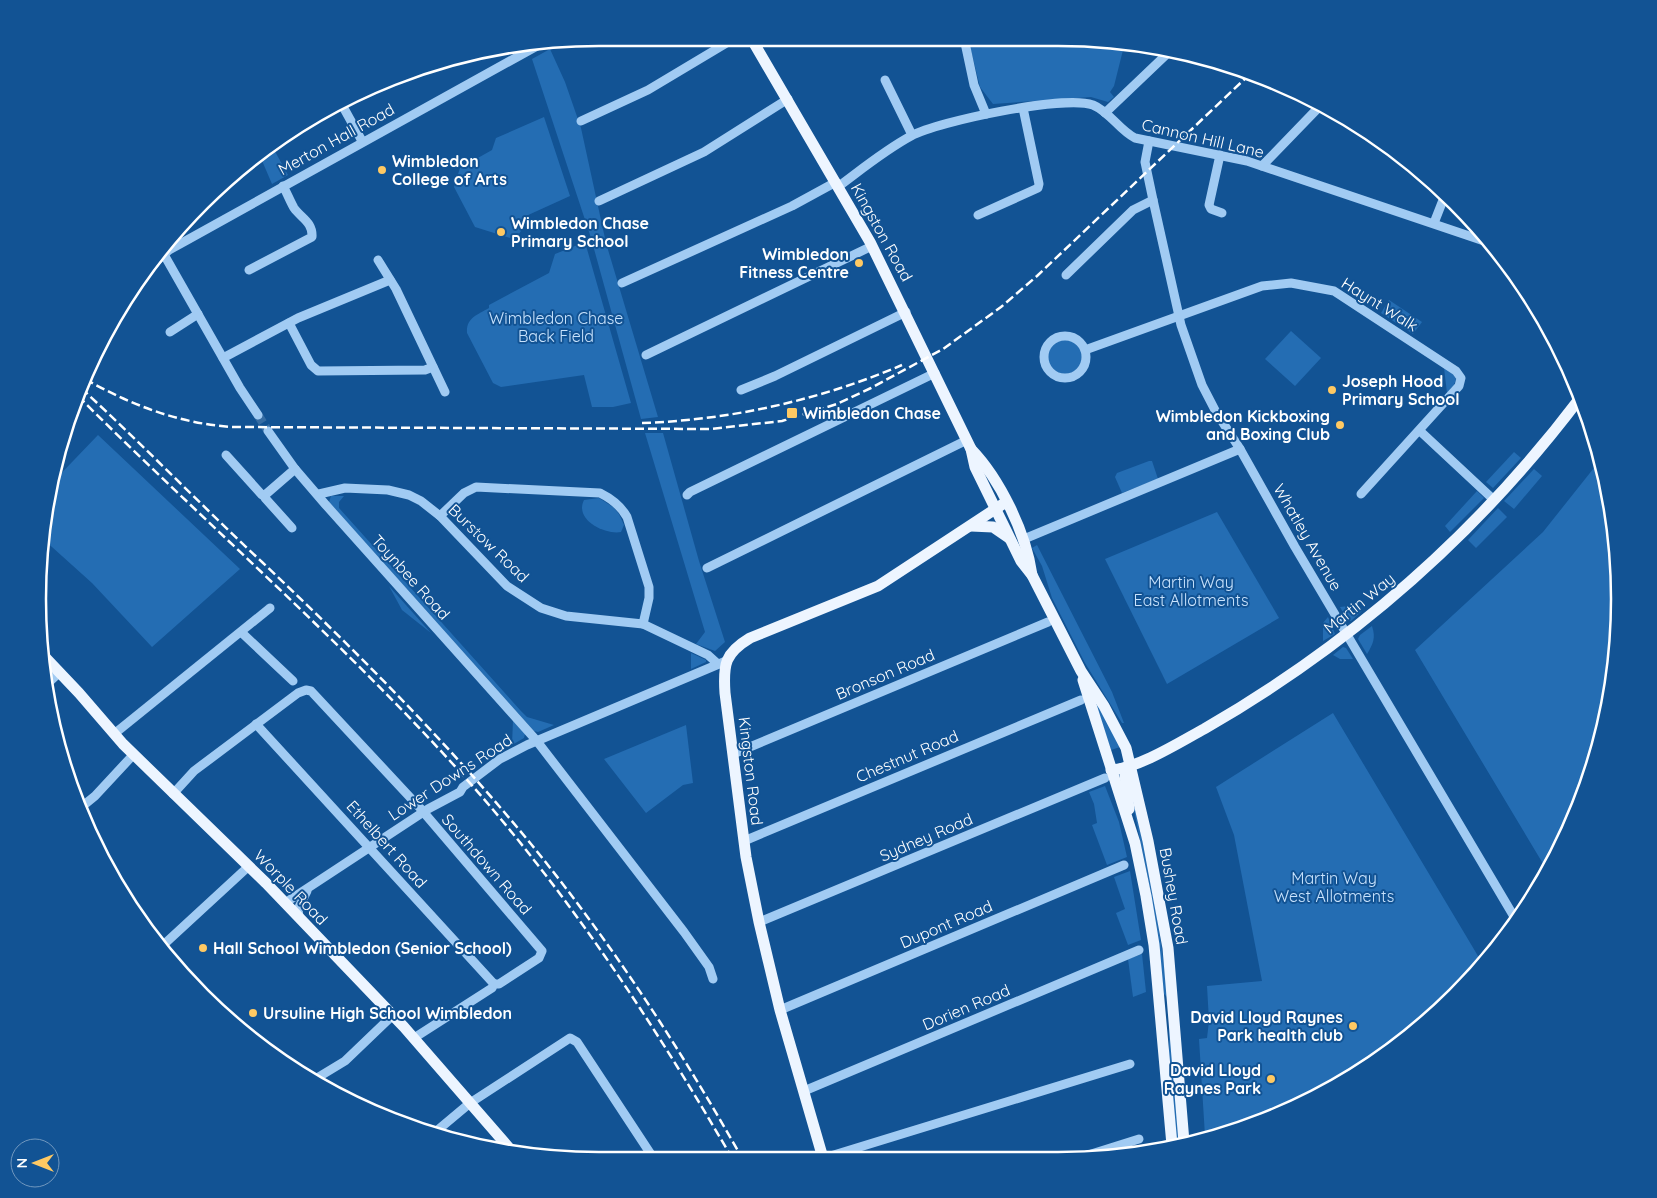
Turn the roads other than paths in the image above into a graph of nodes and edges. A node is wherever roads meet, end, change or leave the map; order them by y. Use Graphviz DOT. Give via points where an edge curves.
graph roads {
  1 [pos="722,46"];
  2 [pos="757,46"];
  3 [pos="966,46"];
  4 [pos="528,51"];
  5 [pos="1164,57"];
  6 [pos="885,80"];
  7 [pos="788,99"];
  8 [pos="1024,108"];
  9 [pos="344,109"];
  10 [pos="1316,110"];
  11 [pos="1105,113"];
  12 [pos="986,114"];
  13 [pos="581,121"];
  14 [pos="912,135"];
  15 [pos="362,141"];
  16 [pos="1149,142"];
  17 [pos="1220,155"];
  18 [pos="1262,166"];
  19 [pos="837,184"];
  20 [pos="283,186"];
  21 [pos="1153,200"];
  22 [pos="599,201"];
  23 [pos="1442,202"];
  24 [pos="1222,213"];
  25 [pos="978,215"];
  26 [pos="1434,223"];
  27 [pos="1476,237"];
  28 [pos="174,246"];
  29 [pos="872,246"];
  30 [pos="165,256"];
  31 [pos="378,260"];
  32 [pos="249,270"];
  33 [pos="1066,276"];
  34 [pos="390,280"];
  35 [pos="622,284"];
  36 [pos="906,312"];
  37 [pos="198,314"];
  38 [pos="1179,316"];
  39 [pos="288,323"];
  40 [pos="170,332"];
  41 [pos="1085,350"];
  42 [pos="646,355"];
  43 [pos="222,358"];
  44 [pos="433,367"];
  45 [pos="935,373"];
  46 [pos="740,390"];
  47 [pos="445,392"];
  48 [pos="1575,404"];
  49 [pos="258,415"];
  50 [pos="268,431"];
  51 [pos="1420,431"];
  52 [pos="969,444"];
  53 [pos="1240,449"];
  54 [pos="226,455"];
  55 [pos="295,469"];
  56 [pos="319,494"];
  57 [pos="1361,494"];
  58 [pos="265,495"];
  59 [pos="687,495"];
  60 [pos="1494,500"];
  61 [pos="1001,505"];
  62 [pos="440,516"];
  63 [pos="970,526"];
  64 [pos="292,528"];
  65 [pos="1010,539"];
  66 [pos="1024,539"];
  67 [pos="707,568"];
  68 [pos="1032,575"];
  69 [pos="270,608"];
  70 [pos="1048,622"];
  71 [pos="643,624"];
  72 [pos="241,632"];
  73 [pos="1347,634"];
  74 [pos="50,662"];
  75 [pos="722,663"];
  76 [pos="1081,671"];
  77 [pos="60,672"];
  78 [pos="52,679"];
  79 [pos="293,681"];
  80 [pos="1081,700"];
  81 [pos="256,724"];
  82 [pos="114,734"];
  83 [pos="536,740"];
  84 [pos="134,754"];
  85 [pos="733,754"];
  86 [pos="1129,766"];
  87 [pos="1108,774"];
  88 [pos="173,794"];
  89 [pos="85,804"];
  90 [pos="423,812"];
  91 [pos="1130,828"];
  92 [pos="744,841"];
  93 [pos="370,848"];
  94 [pos="1124,865"];
  95 [pos="249,866"];
  96 [pos="310,886"];
  97 [pos="285,903"];
  98 [pos="1512,914"];
  99 [pos="299,917"];
  100 [pos="759,922"];
  101 [pos="166,942"];
  102 [pos="1139,950"];
  103 [pos="713,979"];
  104 [pos="494,984"];
  105 [pos="780,1010"];
  106 [pos="393,1015"];
  107 [pos="414,1038"];
  108 [pos="1130,1064"];
  109 [pos="320,1076"];
  110 [pos="804,1091"];
  111 [pos="470,1103"];
  112 [pos="440,1128"];
  113 [pos="1184,1137"];
  114 [pos="1139,1139"];
  115 [pos="1172,1140"];
  116 [pos="505,1143"];
  117 [pos="1104,1150"];
  118 [pos="649,1152"];
  119 [pos="821,1152"];
  120 [pos="843,1152"];
  1 -- 13 [label="street" via="648,90"];
  2 -- 7 [label="main road, Kingston Road"];
  3 -- 12 [label="street" via="974,85"];
  4 -- 15 [label="street, Merton Hall Road"];
  5 -- 11 [label="street"];
  6 -- 14 [label="street"];
  7 -- 19 [label="main road, Kingston Road"];
  7 -- 22 [label="street" via="704,152"];
  8 -- 11 [label="street, Cannon Hill Lane" via="1088,104"];
  8 -- 12 [label="street, Cannon Hill Lane"];
  8 -- 25 [label="street" via="1038,188"];
  9 -- 15 [label="street"];
  10 -- 18 [label="street"];
  11 -- 16 [label="street, Cannon Hill Lane" via="1128,135"];
  12 -- 14 [label="street, Cannon Hill Lane"];
  14 -- 19 [label="street, Cannon Hill Lane"];
  15 -- 20 [label="street, Merton Hall Road"];
  16 -- 17 [label="street, Cannon Hill Lane"];
  16 -- 21 [label="street, Whatley Avenue" via="1145,162"];
  17 -- 18 [label="street, Cannon Hill Lane"];
  17 -- 24 [label="street" via="1209,205"];
  18 -- 26 [label="street, Cannon Hill Lane"];
  19 -- 29 [label="main road, Kingston Road"];
  19 -- 35 [label="street, Cannon Hill Lane"];
  20 -- 28 [label="street, Merton Hall Road"];
  20 -- 32 [label="street" via="294,208 306,219 312,237"];
  21 -- 33 [label="street" via="1133,210"];
  21 -- 38 [label="street, Whatley Avenue"];
  23 -- 26 [label="street"];
  26 -- 27 [label="street, Cannon Hill Lane"];
  29 -- 36 [label="main road, Kingston Road"];
  29 -- 42 [label="street"];
  30 -- 37 [label="street"];
  31 -- 34 [label="street"];
  34 -- 39 [label="street"];
  34 -- 44 [label="street"];
  36 -- 45 [label="main road, Kingston Road"];
  36 -- 46 [label="street"];
  37 -- 40 [label="street"];
  37 -- 43 [label="street"];
  38 -- 41 [label="street"];
  38 -- 51 [label="street, Haynt Walk" via="1272,284 1291,283 1334,291 1459,374 1459,386"];
  38 -- 53 [label="street, Whatley Avenue" via="1202,385"];
  39 -- 43 [label="street"];
  39 -- 44 [label="street" via="311,365 318,371 425,370"];
  41 -- 41 [label="street" via="1084,365 1068,378 1055,375 1046,365 1044,358 1048,346 1058,338 1071,337"];
  43 -- 49 [label="street"];
  44 -- 47 [label="street"];
  45 -- 52 [label="main road, Kingston Road"];
  45 -- 59 [label="street"];
  48 -- 60 [label="main road, Martin Way"];
  50 -- 55 [label="street, Toynbee Road"];
  51 -- 57 [label="street, Haynt Walk"];
  51 -- 60 [label="street"];
  52 -- 61 [label="main road, Kingston Road" via="983,462"];
  52 -- 67 [label="street"];
  53 -- 66 [label="street"];
  53 -- 73 [label="street, Whatley Avenue"];
  54 -- 58 [label="street"];
  55 -- 56 [label="street, Toynbee Road"];
  55 -- 58 [label="street"];
  56 -- 62 [label="street, Burstow Road" via="345,488 397,492 421,501"];
  56 -- 83 [label="street, Toynbee Road"];
  58 -- 64 [label="street"];
  60 -- 73 [label="main road, Martin Way" via="1413,579"];
  61 -- 63 [label="main road"];
  61 -- 65 [label="main road, Bushey Road"];
  61 -- 66 [label="main road, Bushey Road"];
  62 -- 71 [label="street, Burstow Road" via="507,586 542,608 566,616"];
  62 -- 71 [label="street" via="464,493 476,488 600,493 628,517 649,587"];
  63 -- 65 [label="main road" via="993,527"];
  63 -- 75 [label="main road" via="878,586 750,638 736,647"];
  65 -- 68 [label="main road, Bushey Road"];
  66 -- 68 [label="main road, Bushey Road"];
  68 -- 76 [label="main road, Bushey Road"];
  69 -- 72 [label="street"];
  70 -- 85 [label="street, Bronson Road"];
  71 -- 75 [label="street, Burstow Road"];
  72 -- 79 [label="street"];
  72 -- 82 [label="street"];
  73 -- 86 [label="main road, Martin Way" via="1230,714"];
  73 -- 98 [label="street, Whatley Avenue"];
  74 -- 77 [label="main road, Worple Road"];
  75 -- 83 [label="street, Lower Downs Road"];
  75 -- 85 [label="main road, Kingston Road"];
  76 -- 86 [label="main road, Bushey Road" via="1118,729"];
  76 -- 87 [label="main road, Bushey Road"];
  77 -- 78 [label="street"];
  77 -- 82 [label="main road, Worple Road"];
  80 -- 92 [label="street, Chestnut Road"];
  81 -- 88 [label="street" via="217,753"];
  81 -- 90 [label="street, Southdown Road" via="303,690 311,691"];
  81 -- 93 [label="street, Ethelbert Road"];
  82 -- 84 [label="main road, Worple Road"];
  83 -- 90 [label="street, Lower Downs Road" via="500,759 460,792"];
  83 -- 103 [label="street, Toynbee Road" via="710,966"];
  84 -- 88 [label="main road, Worple Road"];
  84 -- 89 [label="street"];
  85 -- 92 [label="main road, Kingston Road"];
  86 -- 87 [label="main road, Martin Way"];
  86 -- 91 [label="main road, Bushey Road" via="1125,775"];
  86 -- 113 [label="main road, Bushey Road" via="1168,948"];
  87 -- 91 [label="main road, Bushey Road"];
  87 -- 100 [label="street, Sydney Road"];
  88 -- 95 [label="main road, Worple Road"];
  90 -- 93 [label="street, Lower Downs Road"];
  90 -- 104 [label="street, Southdown Road" via="541,949 539,958 499,984"];
  91 -- 115 [label="main road, Bushey Road" via="1154,945"];
  92 -- 100 [label="main road, Kingston Road"];
  93 -- 96 [label="street, Lower Downs Road"];
  93 -- 104 [label="street, Ethelbert Road"];
  94 -- 105 [label="street, Dupont Road"];
  95 -- 97 [label="main road, Worple Road"];
  95 -- 101 [label="street"];
  96 -- 97 [label="street, Lower Downs Road"];
  96 -- 99 [label="street" via="299,905"];
  97 -- 99 [label="main road, Worple Road"];
  99 -- 106 [label="main road, Worple Road"];
  100 -- 105 [label="main road, Kingston Road"];
  102 -- 110 [label="street, Dorien Road"];
  104 -- 107 [label="street"];
  105 -- 110 [label="main road, Kingston Road"];
  106 -- 107 [label="main road, Worple Road"];
  106 -- 109 [label="street" via="345,1061"];
  107 -- 111 [label="main road, Worple Road"];
  108 -- 120 [label="street"];
  110 -- 119 [label="main road, Kingston Road"];
  111 -- 112 [label="street"];
  111 -- 116 [label="main road, Worple Road"];
  111 -- 118 [label="street" via="514,1077 566,1039 574,1039"];
  114 -- 117 [label="street"];
}
